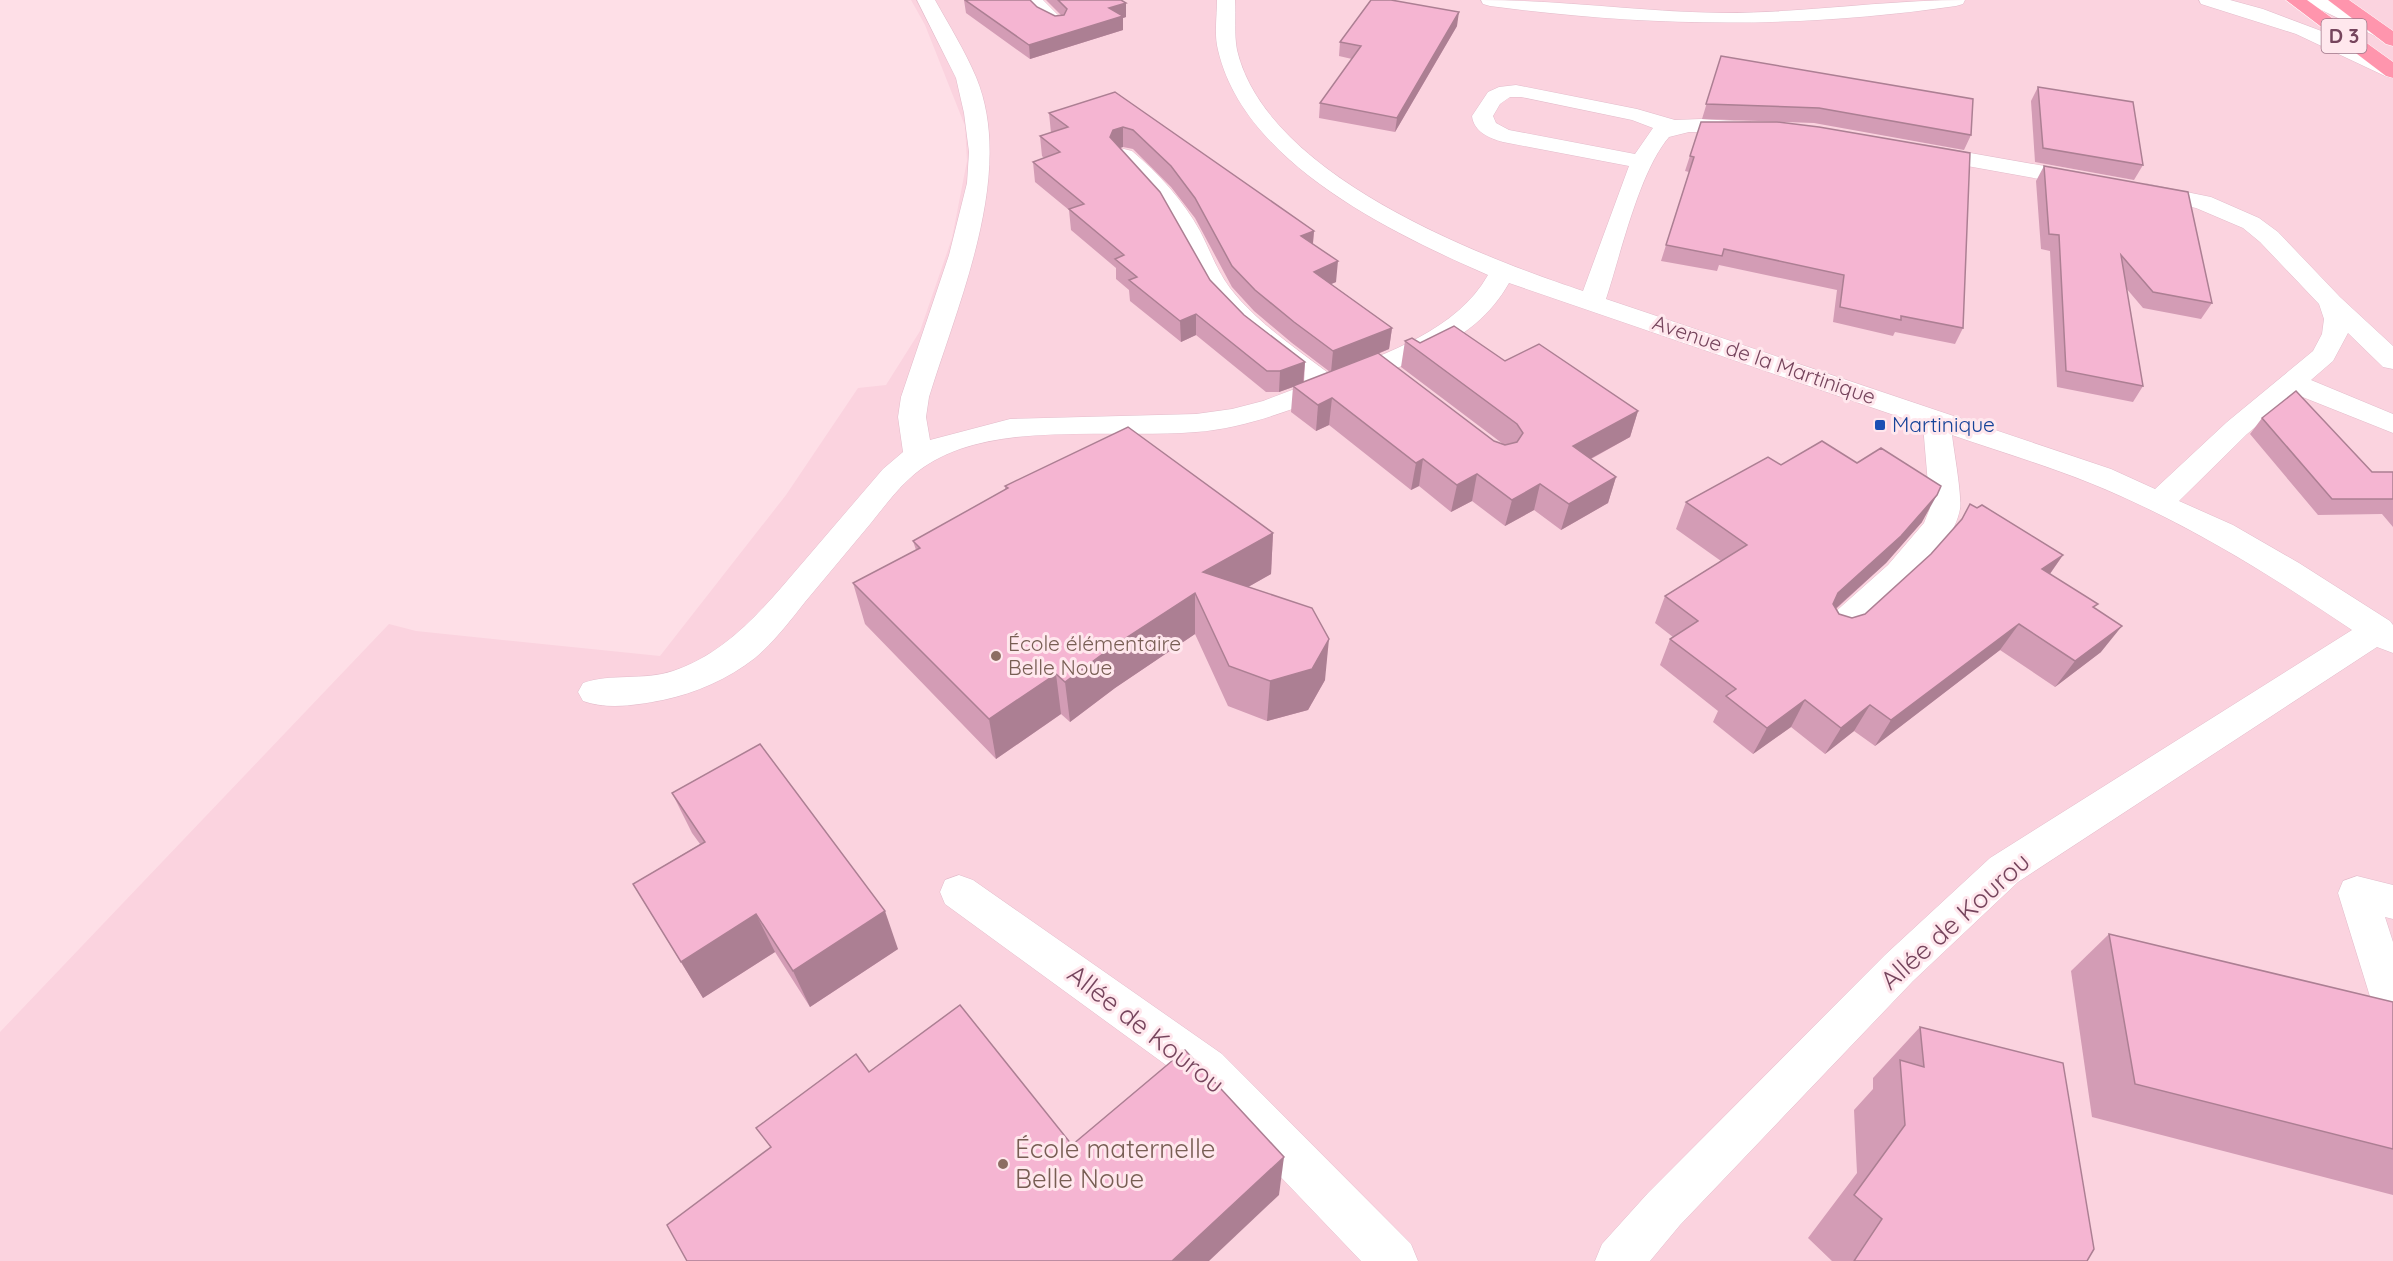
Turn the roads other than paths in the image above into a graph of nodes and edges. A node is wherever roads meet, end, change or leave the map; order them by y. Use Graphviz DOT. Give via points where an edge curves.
graph roads {
  1 [pos="926,0"];
  2 [pos="1032,0"];
  3 [pos="1226,0"];
  4 [pos="1490,0"];
  5 [pos="1956,0"];
  6 [pos="2208,0"];
  7 [pos="2295,0"];
  8 [pos="2316,0"];
  9 [pos="2337,0"];
  10 [pos="1056,23"];
  11 [pos="2387,36"];
  12 [pos="2393,72"];
  13 [pos="1673,127"];
  14 [pos="1761,128"];
  15 [pos="1903,148"];
  16 [pos="1124,156"];
  17 [pos="1641,162"];
  18 [pos="1502,272"];
  19 [pos="1592,302"];
  20 [pos="2331,302"];
  21 [pos="2393,361"];
  22 [pos="2291,382"];
  23 [pos="1327,385"];
  24 [pos="1936,418"];
  25 [pos="2393,424"];
  26 [pos="918,456"];
  27 [pos="2160,502"];
  28 [pos="1837,630"];
  29 [pos="2386,635"];
  30 [pos="596,692"];
  31 [pos="959,892"];
  32 [pos="2393,902"];
  33 [pos="2382,1007"];
  34 [pos="1394,1261"];
  35 [pos="1619,1261"];
  1 -- 26 [label="street" via="966,78 980,152 978,183 962,255 915,397 912,417"];
  2 -- 10 [label="street"];
  3 -- 18 [label="street, Avenue de la Martinique" via="1225,36 1238,82 1255,109 1287,145 1322,175 1393,222"];
  4 -- 5 [label="street" via="1580,11 1731,18 1838,15"];
  6 -- 12 [label="street" via="2292,26"];
  7 -- 12 [label="main road, D 3"];
  8 -- 11 [label="street"];
  9 -- 11 [label="main road, D 3"];
  13 -- 14 [label="street"];
  13 -- 17 [label="street" via="1662,131"];
  13 -- 17 [label="street" via="1637,115 1521,91 1495,96 1482,112 1482,121 1488,128 1503,135"];
  15 -- 20 [label="street" via="2203,202 2251,223 2269,237"];
  16 -- 23 [label="street" via="1148,175 1164,195 1181,219 1211,279 1232,306"];
  17 -- 19 [label="street"];
  18 -- 19 [label="street, Avenue de la Martinique"];
  18 -- 23 [label="street" via="1489,296 1466,318 1387,373"];
  19 -- 24 [label="street, Avenue de la Martinique"];
  20 -- 21 [label="street"];
  20 -- 22 [label="street" via="2337,319 2330,347"];
  22 -- 25 [label="street"];
  22 -- 27 [label="street"];
  23 -- 26 [label="street" via="1233,418 1196,423 1010,428 954,441"];
  24 -- 27 [label="street, Avenue de la Martinique" via="2101,476"];
  24 -- 28 [label="street" via="1943,519 1918,554"];
  26 -- 30 [label="street" via="893,476 744,648 709,671 676,684 637,692"];
  27 -- 29 [label="street, Avenue de la Martinique" via="2288,571"];
  29 -- 35 [label="street, Allée de Kourou" via="2004,870 1899,968"];
  31 -- 34 [label="street, Allée de Kourou" via="1207,1069"];
  32 -- 33 [label="street" via="2356,893"];
}
